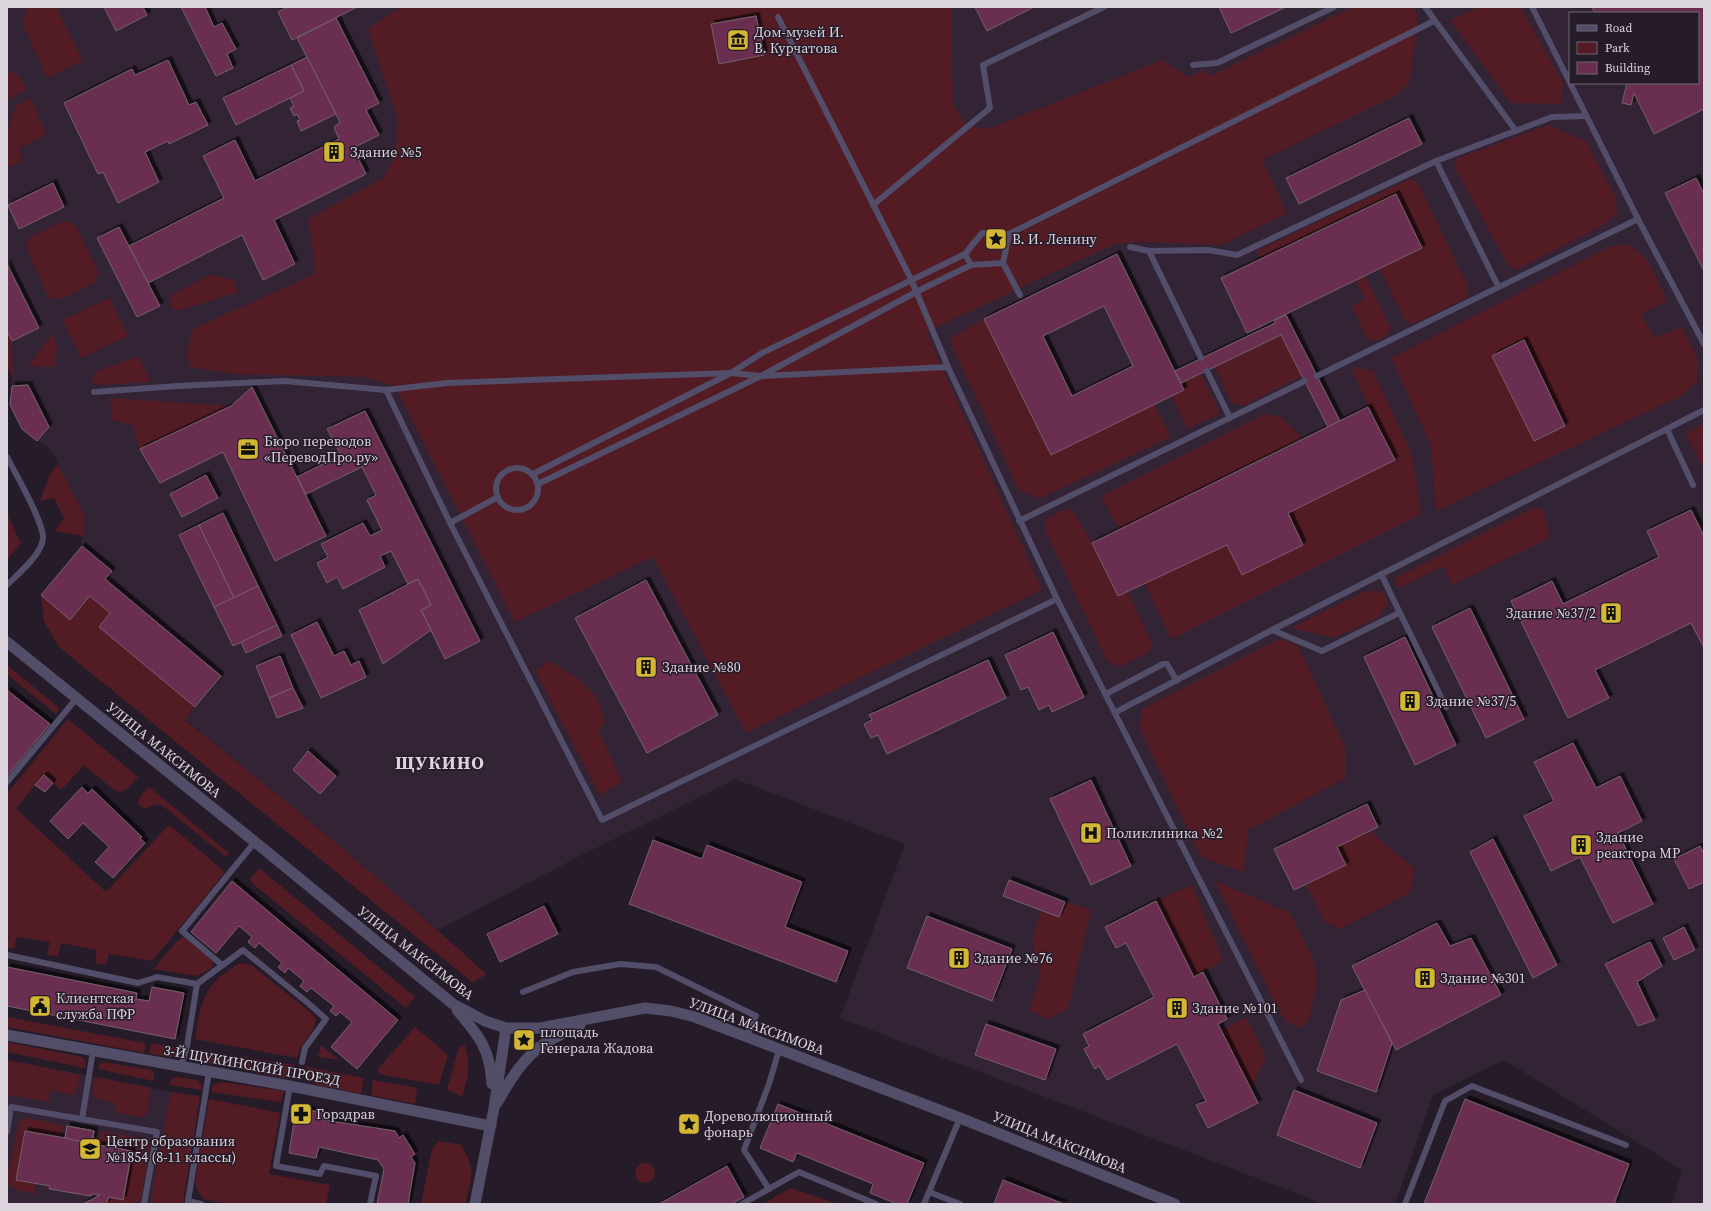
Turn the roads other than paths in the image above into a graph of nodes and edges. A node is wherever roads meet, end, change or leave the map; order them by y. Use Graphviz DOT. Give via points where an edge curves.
graph roads {
  1 [pos="1104,7"];
  2 [pos="1334,7"];
  3 [pos="1425,7"];
  4 [pos="1532,7"];
  5 [pos="778,17"];
  6 [pos="1434,20"];
  7 [pos="1194,65"];
  8 [pos="1569,82"];
  9 [pos="1570,84"];
  10 [pos="1586,116"];
  11 [pos="1516,131"];
  12 [pos="1436,161"];
  13 [pos="873,205"];
  14 [pos="1638,219"];
  15 [pos="1009,234"];
  16 [pos="1130,247"];
  17 [pos="1149,251"];
  18 [pos="965,254"];
  19 [pos="1003,263"];
  20 [pos="971,265"];
  21 [pos="911,279"];
  22 [pos="1498,286"];
  23 [pos="916,292"];
  24 [pos="1020,295"];
  25 [pos="1704,344"];
  26 [pos="1201,358"];
  27 [pos="948,367"];
  28 [pos="1207,371"];
  29 [pos="731,373"];
  30 [pos="760,376"];
  31 [pos="1317,376"];
  32 [pos="1304,382"];
  33 [pos="386,390"];
  34 [pos="94,392"];
  35 [pos="1704,410"];
  36 [pos="1230,418"];
  37 [pos="1667,429"];
  38 [pos="7,457"];
  39 [pos="533,474"];
  40 [pos="538,484"];
  41 [pos="1693,485"];
  42 [pos="498,497"];
  43 [pos="1019,521"];
  44 [pos="450,523"];
  45 [pos="1381,574"];
  46 [pos="7,585"];
  47 [pos="1057,599"];
  48 [pos="1399,613"];
  49 [pos="1272,630"];
  50 [pos="7,642"];
  51 [pos="1177,681"];
  52 [pos="1106,694"];
  53 [pos="76,699"];
  54 [pos="1446,708"];
  55 [pos="1116,712"];
  56 [pos="7,782"];
  57 [pos="255,842"];
  58 [pos="7,955"];
  59 [pos="222,965"];
  60 [pos="197,984"];
  61 [pos="523,992"];
  62 [pos="453,1004"];
  63 [pos="590,1020"];
  64 [pos="506,1028"];
  65 [pos="7,1035"];
  66 [pos="747,1038"];
  67 [pos="779,1050"];
  68 [pos="93,1051"];
  69 [pos="302,1062"];
  70 [pos="181,1068"];
  71 [pos="209,1072"];
  72 [pos="1301,1080"];
  73 [pos="290,1086"];
  74 [pos="494,1108"];
  75 [pos="960,1118"];
  76 [pos="82,1119"];
  77 [pos="491,1126"];
  78 [pos="7,1132"];
  79 [pos="1626,1145"];
  80 [pos="769,1189"];
  81 [pos="929,1192"];
  82 [pos="144,1204"];
  83 [pos="201,1204"];
  84 [pos="370,1204"];
  85 [pos="475,1204"];
  86 [pos="742,1204"];
  87 [pos="876,1204"];
  88 [pos="924,1204"];
  89 [pos="960,1204"];
  90 [pos="1175,1204"];
  91 [pos="1405,1204"];
  1 -- 13 [label="lane" via="983,64 990,108"];
  2 -- 7 [label="lane" via="1217,63"];
  3 -- 6 [label="lane"];
  4 -- 8 [label="lane"];
  5 -- 13 [label="lane"];
  6 -- 11 [label="lane"];
  6 -- 15 [label="lane"];
  9 -- 10 [label="lane"];
  10 -- 11 [label="lane" via="1552,117"];
  10 -- 14 [label="lane"];
  11 -- 12 [label="lane"];
  12 -- 17 [label="lane" via="1237,255 1208,250"];
  12 -- 22 [label="lane"];
  13 -- 21 [label="lane"];
  14 -- 22 [label="lane"];
  14 -- 25 [label="lane"];
  15 -- 18 [label="lane" via="982,233"];
  15 -- 19 [label="lane"];
  16 -- 17 [label="lane"];
  17 -- 26 [label="lane"];
  18 -- 20 [label="lane"];
  18 -- 21 [label="lane"];
  19 -- 20 [label="lane"];
  19 -- 24 [label="lane"];
  20 -- 23 [label="lane"];
  21 -- 23 [label="lane"];
  21 -- 29 [label="lane" via="762,353"];
  22 -- 31 [label="lane"];
  23 -- 27 [label="lane"];
  23 -- 30 [label="lane"];
  27 -- 30 [label="lane"];
  27 -- 43 [label="lane"];
  28 -- 36 [label="lane"];
  29 -- 30 [label="lane"];
  29 -- 33 [label="lane" via="447,383"];
  29 -- 39 [label="lane"];
  30 -- 40 [label="lane"];
  32 -- 36 [label="lane"];
  33 -- 34 [label="lane" via="284,381"];
  33 -- 44 [label="lane"];
  35 -- 37 [label="lane"];
  36 -- 43 [label="lane"];
  37 -- 41 [label="lane"];
  37 -- 45 [label="lane"];
  38 -- 46 [label="lane" via="41,526 43,539 37,554"];
  39 -- 40 [label="lane"];
  39 -- 42 [label="lane" via="521,468 509,469 499,478 496,490"];
  40 -- 42 [label="lane" via="536,498 527,508 520,510 507,507"];
  42 -- 44 [label="lane"];
  43 -- 47 [label="lane"];
  44 -- 47 [label="lane" via="602,820"];
  45 -- 48 [label="lane"];
  45 -- 49 [label="lane"];
  47 -- 52 [label="lane"];
  48 -- 49 [label="lane" via="1322,651"];
  48 -- 54 [label="lane"];
  49 -- 51 [label="lane"];
  50 -- 53 [label="street, УЛИЦА МАКСИМОВА"];
  51 -- 52 [label="lane" via="1167,664 1163,664"];
  51 -- 55 [label="lane"];
  52 -- 55 [label="lane"];
  53 -- 56 [label="lane"];
  53 -- 57 [label="street, УЛИЦА МАКСИМОВА"];
  55 -- 72 [label="lane"];
  57 -- 59 [label="lane" via="182,931"];
  57 -- 62 [label="street, УЛИЦА МАКСИМОВА"];
  58 -- 60 [label="lane" via="138,983 157,977"];
  59 -- 60 [label="lane"];
  59 -- 69 [label="lane" via="243,950 326,1020 305,1048"];
  60 -- 70 [label="lane"];
  61 -- 66 [label="lane" via="573,972 620,964 656,967 756,1016"];
  62 -- 64 [label="street, УЛИЦА МАКСИМОВА" via="485,1021"];
  62 -- 74 [label="street" via="480,1037 487,1051"];
  63 -- 64 [label="street, УЛИЦА МАКСИМОВА" via="540,1028"];
  63 -- 66 [label="street, УЛИЦА МАКСИМОВА" via="645,1008 696,1017"];
  63 -- 74 [label="street" via="546,1043 528,1057 512,1077"];
  64 -- 74 [label="street"];
  65 -- 68 [label="street, 3-Й ЩУКИНСКИЙ ПРОЕЗД"];
  66 -- 67 [label="street, УЛИЦА МАКСИМОВА"];
  67 -- 75 [label="street, УЛИЦА МАКСИМОВА"];
  67 -- 80 [label="lane" via="744,1150"];
  68 -- 70 [label="street, 3-Й ЩУКИНСКИЙ ПРОЕЗД"];
  68 -- 76 [label="lane"];
  70 -- 71 [label="street, 3-Й ЩУКИНСКИЙ ПРОЕЗД"];
  71 -- 73 [label="street, 3-Й ЩУКИНСКИЙ ПРОЕЗД"];
  71 -- 83 [label="lane" via="188,1201"];
  73 -- 77 [label="street, 3-Й ЩУКИНСКИЙ ПРОЕЗД"];
  73 -- 84 [label="lane" via="276,1166 320,1174 324,1166 376,1176"];
  74 -- 77 [label="street"];
  75 -- 81 [label="lane"];
  75 -- 90 [label="street, УЛИЦА МАКСИМОВА"];
  76 -- 78 [label="lane" via="11,1107"];
  76 -- 82 [label="lane" via="157,1132"];
  77 -- 85 [label="street"];
  79 -- 91 [label="lane" via="1472,1086 1445,1101"];
  80 -- 86 [label="lane"];
  80 -- 87 [label="lane" via="799,1172"];
  81 -- 88 [label="lane"];
  81 -- 89 [label="lane"];
}
